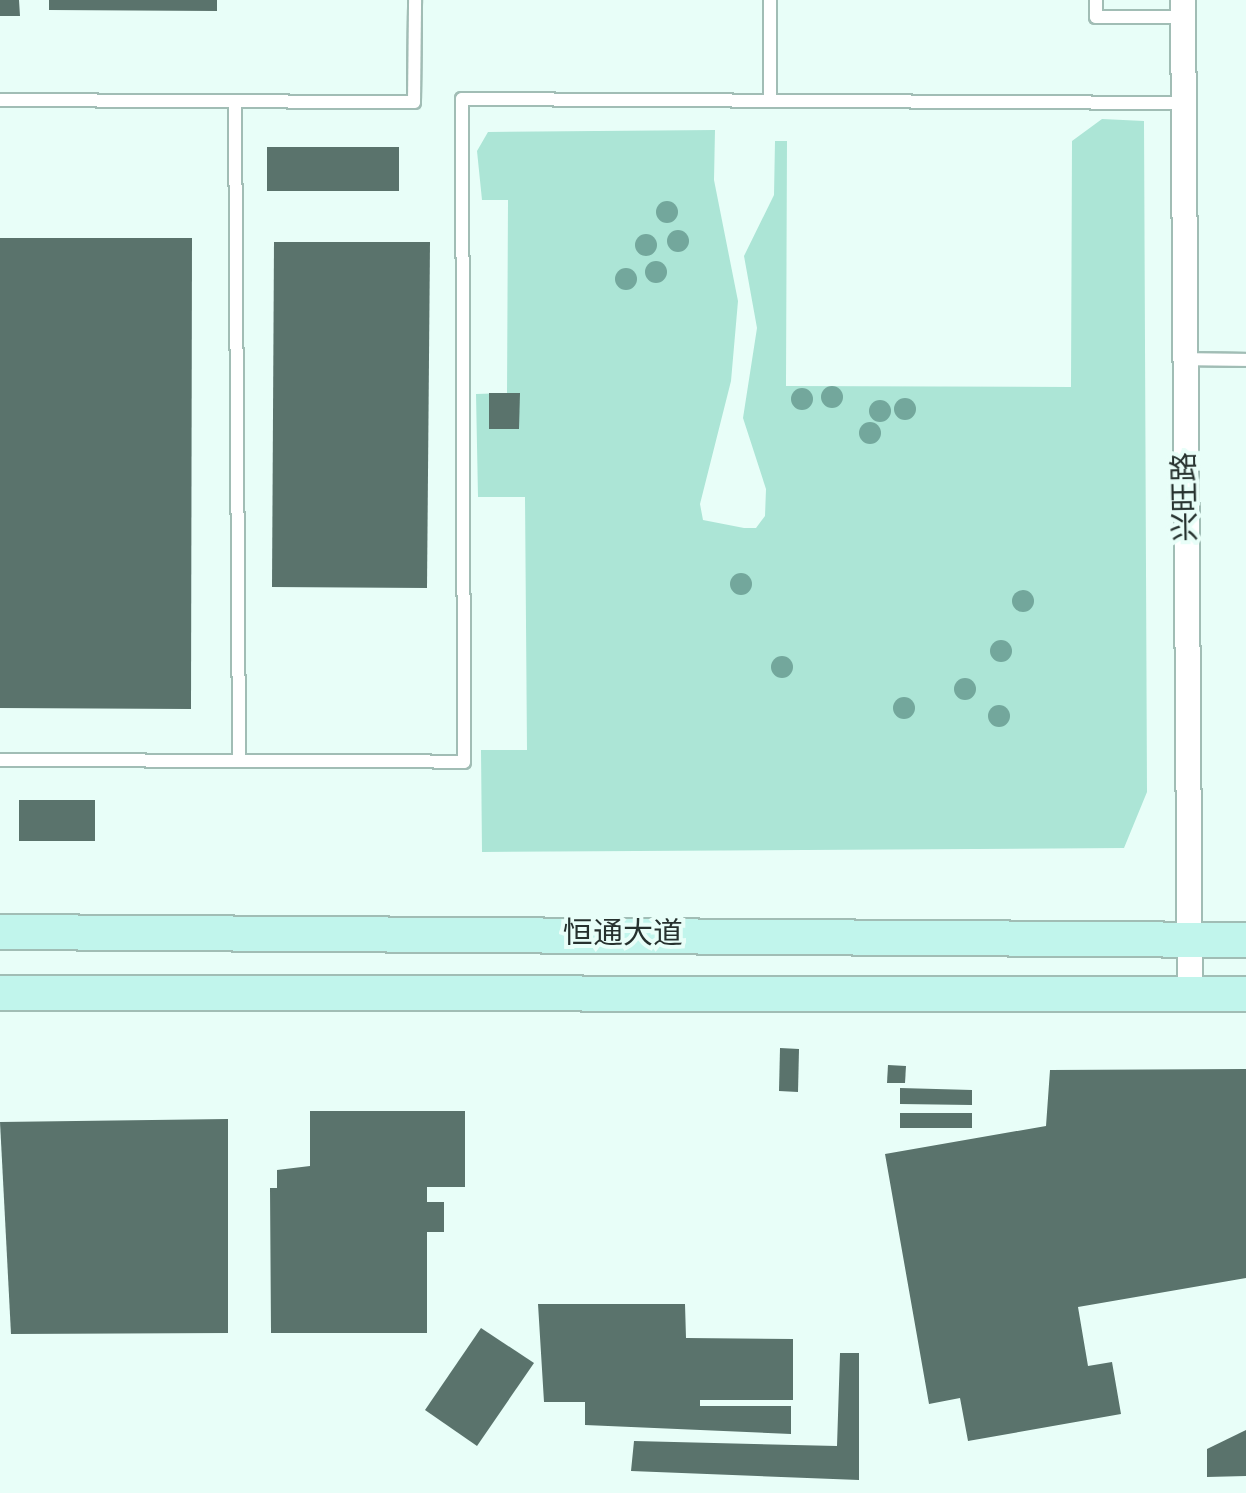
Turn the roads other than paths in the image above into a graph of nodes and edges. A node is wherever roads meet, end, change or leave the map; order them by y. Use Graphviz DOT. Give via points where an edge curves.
graph roads {
  1 [pos="415,0"];
  2 [pos="770,0"];
  3 [pos="1096,0"];
  4 [pos="1183,8"];
  5 [pos="0,100"];
  6 [pos="235,101"];
  7 [pos="770,101"];
  8 [pos="1183,103"];
  9 [pos="1183,359"];
  10 [pos="1246,360"];
  11 [pos="0,760"];
  12 [pos="239,761"];
  13 [pos="0,932"];
  14 [pos="1246,940"];
  15 [pos="1189,941"];
  16 [pos="0,993"];
  17 [pos="1190,994"];
  18 [pos="1246,994"];
  1 -- 6 [label="lane" via="414,102"];
  2 -- 7 [label="lane"];
  3 -- 4 [label="lane" via="1096,17"];
  4 -- 8 [label="street, 兴旺路"];
  5 -- 6 [label="lane"];
  6 -- 12 [label="lane"];
  7 -- 8 [label="lane"];
  7 -- 12 [label="lane" via="462,99 464,762"];
  8 -- 9 [label="street, 兴旺路"];
  9 -- 10 [label="lane"];
  9 -- 15 [label="street, 兴旺路"];
  11 -- 12 [label="lane"];
  13 -- 15 [label="main road, 恒通大道"];
  14 -- 15 [label="main road, 恒通大道"];
  15 -- 17 [label="street, 兴旺路"];
  16 -- 17 [label="main road, 恒通大道"];
  17 -- 18 [label="main road, 恒通大道"];
}
